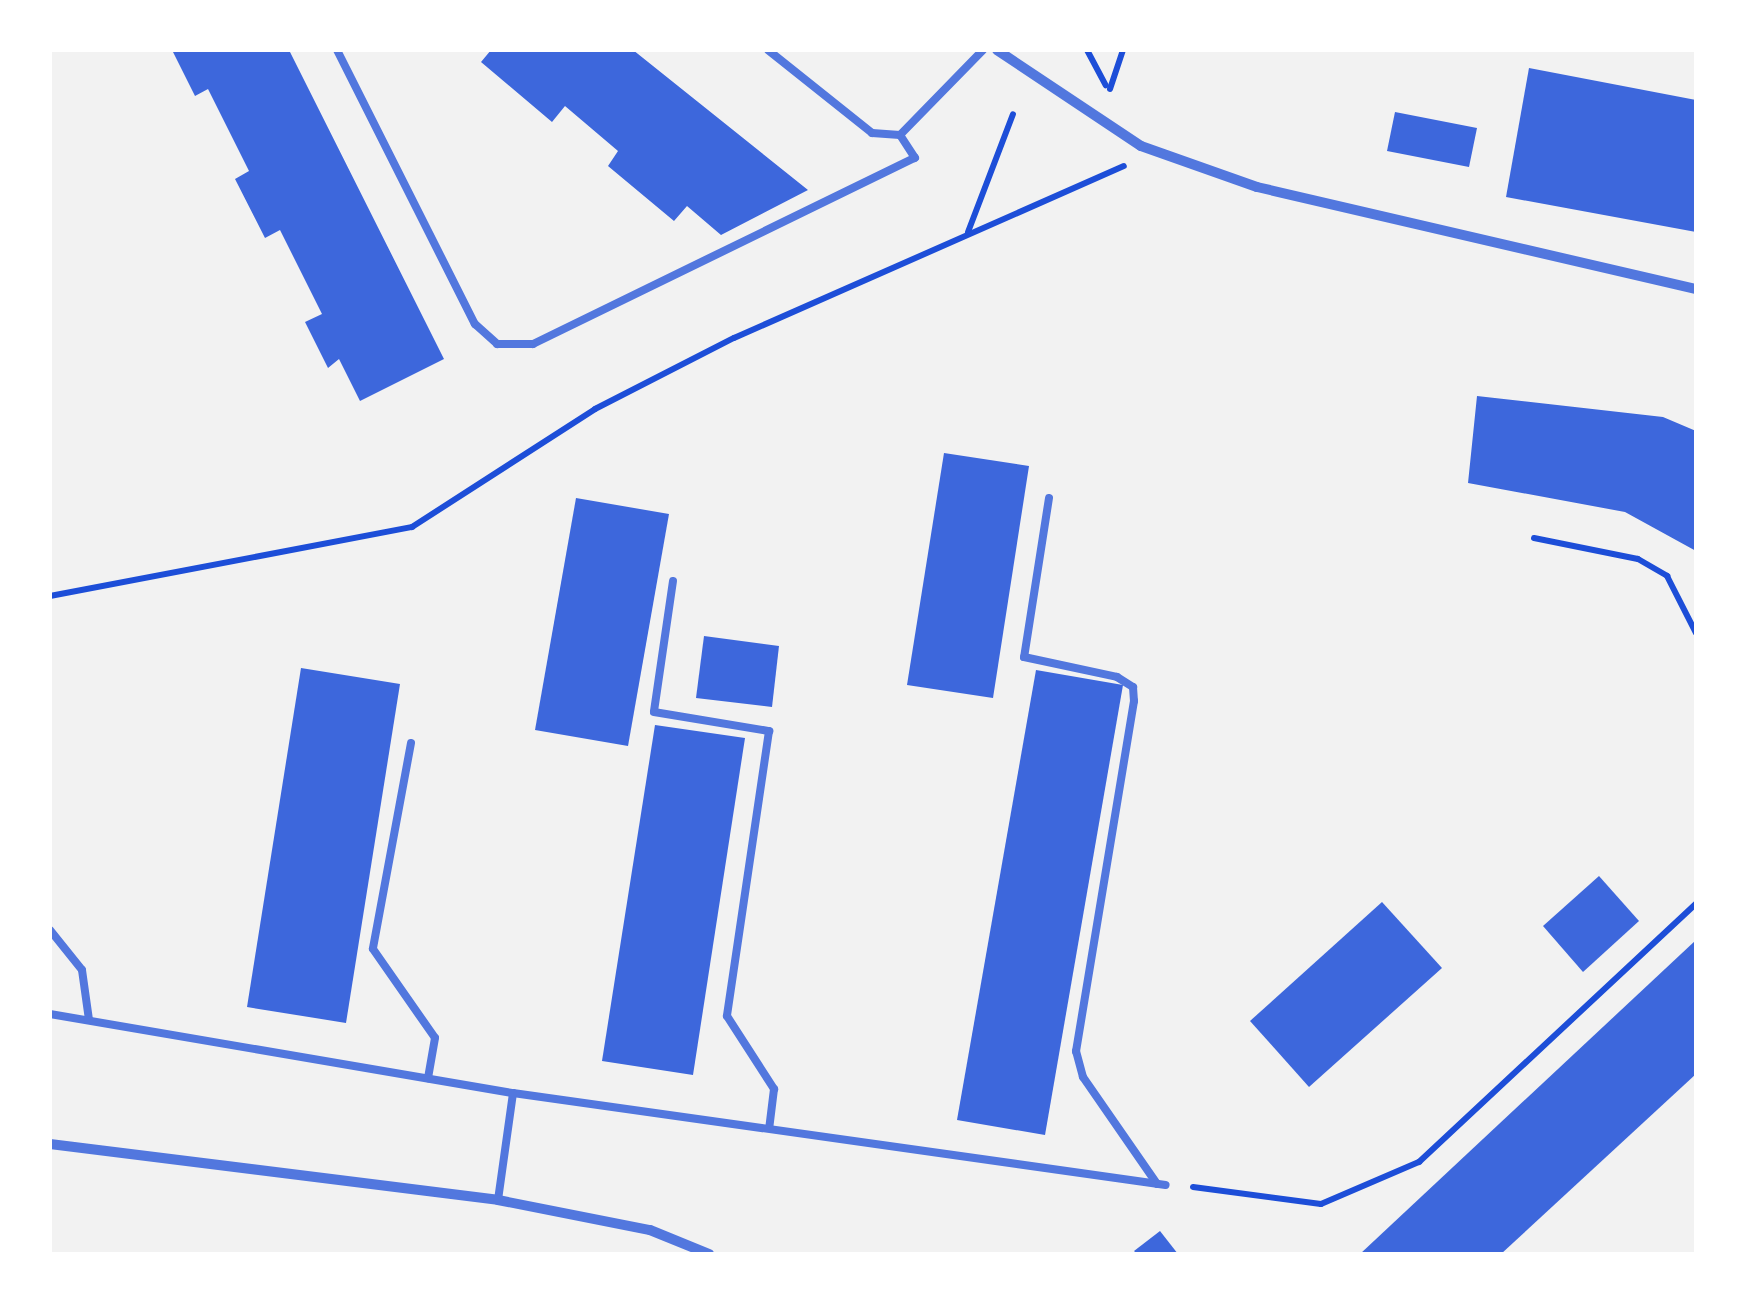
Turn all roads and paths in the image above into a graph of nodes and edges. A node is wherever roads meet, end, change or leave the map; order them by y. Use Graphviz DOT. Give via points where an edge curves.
graph roads {
  1 [pos="338,50"];
  2 [pos="768,50"];
  3 [pos="983,50"];
  4 [pos="997,50"];
  5 [pos="1087,50"];
  6 [pos="1123,50"];
  7 [pos="1014,114"];
  8 [pos="900,134"];
  9 [pos="1141,146"];
  10 [pos="968,234"];
  11 [pos="1696,289"];
  12 [pos="1049,498"];
  13 [pos="1534,538"];
  14 [pos="673,582"];
  15 [pos="50,596"];
  16 [pos="1696,633"];
  17 [pos="412,743"];
  18 [pos="1696,904"];
  19 [pos="50,930"];
  20 [pos="50,1014"];
  21 [pos="90,1020"];
  22 [pos="428,1078"];
  23 [pos="514,1093"];
  24 [pos="769,1126"];
  25 [pos="50,1144"];
  26 [pos="1161,1184"];
  27 [pos="498,1200"];
  28 [pos="709,1254"];
  1 -- 8 [label="lane" via="475,324 497,344 533,344 915,158"];
  2 -- 8 [label="lane" via="872,133"];
  3 -- 8 [label="lane"];
  4 -- 9 [label="street"];
  5 -- 6 [label="path" via="1109,91"];
  7 -- 10 [label="path"];
  9 -- 10 [label="path" via="1114,177"];
  9 -- 11 [label="street" via="1385,220"];
  10 -- 15 [label="path" via="595,408 412,527"];
  12 -- 26 [label="lane" via="1024,656 1134,687 1076,1051 1083,1077"];
  13 -- 16 [label="path" via="1638,559 1667,576"];
  14 -- 24 [label="lane" via="654,712 769,732 727,1016 774,1089"];
  17 -- 22 [label="lane" via="373,949 435,1038"];
  18 -- 26 [label="path" via="1419,1162 1322,1204"];
  19 -- 21 [label="lane" via="82,970"];
  20 -- 21 [label="lane"];
  21 -- 22 [label="lane"];
  22 -- 23 [label="lane"];
  23 -- 24 [label="lane"];
  23 -- 27 [label="lane"];
  24 -- 26 [label="lane"];
  25 -- 27 [label="street"];
  27 -- 28 [label="street" via="650,1230"];
}
